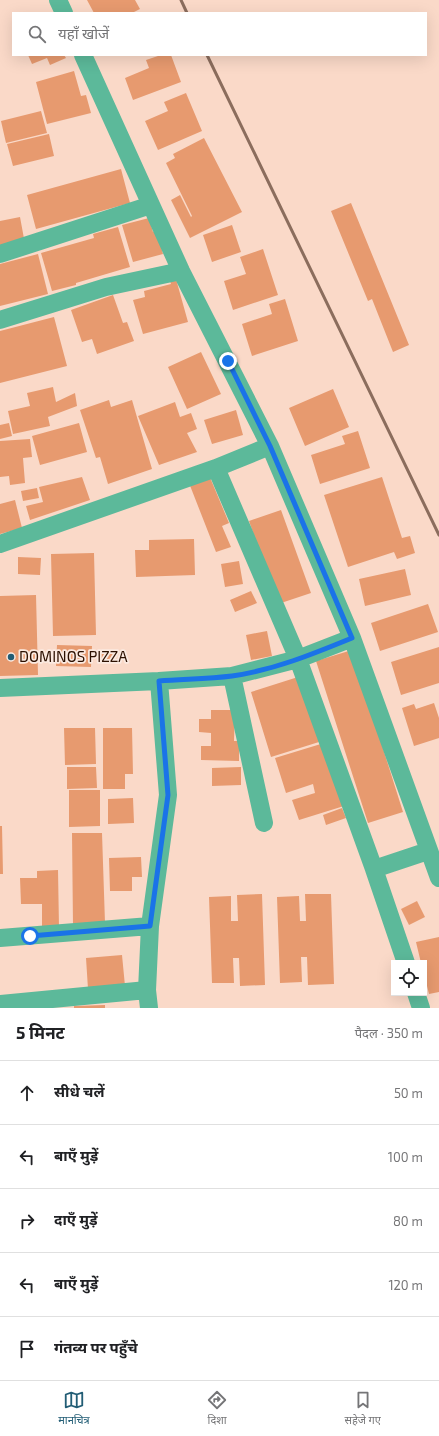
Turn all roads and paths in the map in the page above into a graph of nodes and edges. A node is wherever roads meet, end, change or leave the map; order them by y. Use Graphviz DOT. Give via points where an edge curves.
graph roads {
  1 [pos="58,0"];
  2 [pos="64,12"];
  3 [pos="83,56"];
  4 [pos="151,205"];
  5 [pos="0,254"];
  6 [pos="181,271"];
  7 [pos="0,320"];
  8 [pos="270,446"];
  9 [pos="216,468"];
  10 [pos="0,544"];
  11 [pos="352,638"];
  12 [pos="298,659"];
  13 [pos="232,676"];
  14 [pos="159,681"];
  15 [pos="0,688"];
  16 [pos="264,823"];
  17 [pos="428,851"];
  18 [pos="374,869"];
  19 [pos="439,878"];
  20 [pos="150,926"];
  21 [pos="0,938"];
  22 [pos="405,960"];
  23 [pos="147,990"];
  24 [pos="417,996"];
  25 [pos="8,1005"];
  26 [pos="149,1008"];
  27 [pos="421,1008"];
  1 -- 2 [label="street"];
  3 -- 4 [label="street"];
  4 -- 5 [label="street"];
  4 -- 6 [label="street"];
  6 -- 7 [label="street" via="106,287"];
  6 -- 8 [label="street"];
  8 -- 9 [label="street"];
  8 -- 11 [label="street"];
  9 -- 10 [label="street"];
  9 -- 12 [label="street"];
  11 -- 12 [label="street"];
  11 -- 17 [label="street"];
  12 -- 13 [label="street"];
  12 -- 18 [label="street"];
  13 -- 14 [label="street"];
  13 -- 16 [label="street"];
  14 -- 15 [label="street"];
  14 -- 20 [label="street" via="168,795"];
  17 -- 18 [label="street"];
  17 -- 19 [label="street"];
  18 -- 22 [label="street"];
  20 -- 21 [label="street"];
  20 -- 23 [label="street"];
  23 -- 25 [label="street"];
  23 -- 26 [label="street"];
  24 -- 27 [label="street"];
}
